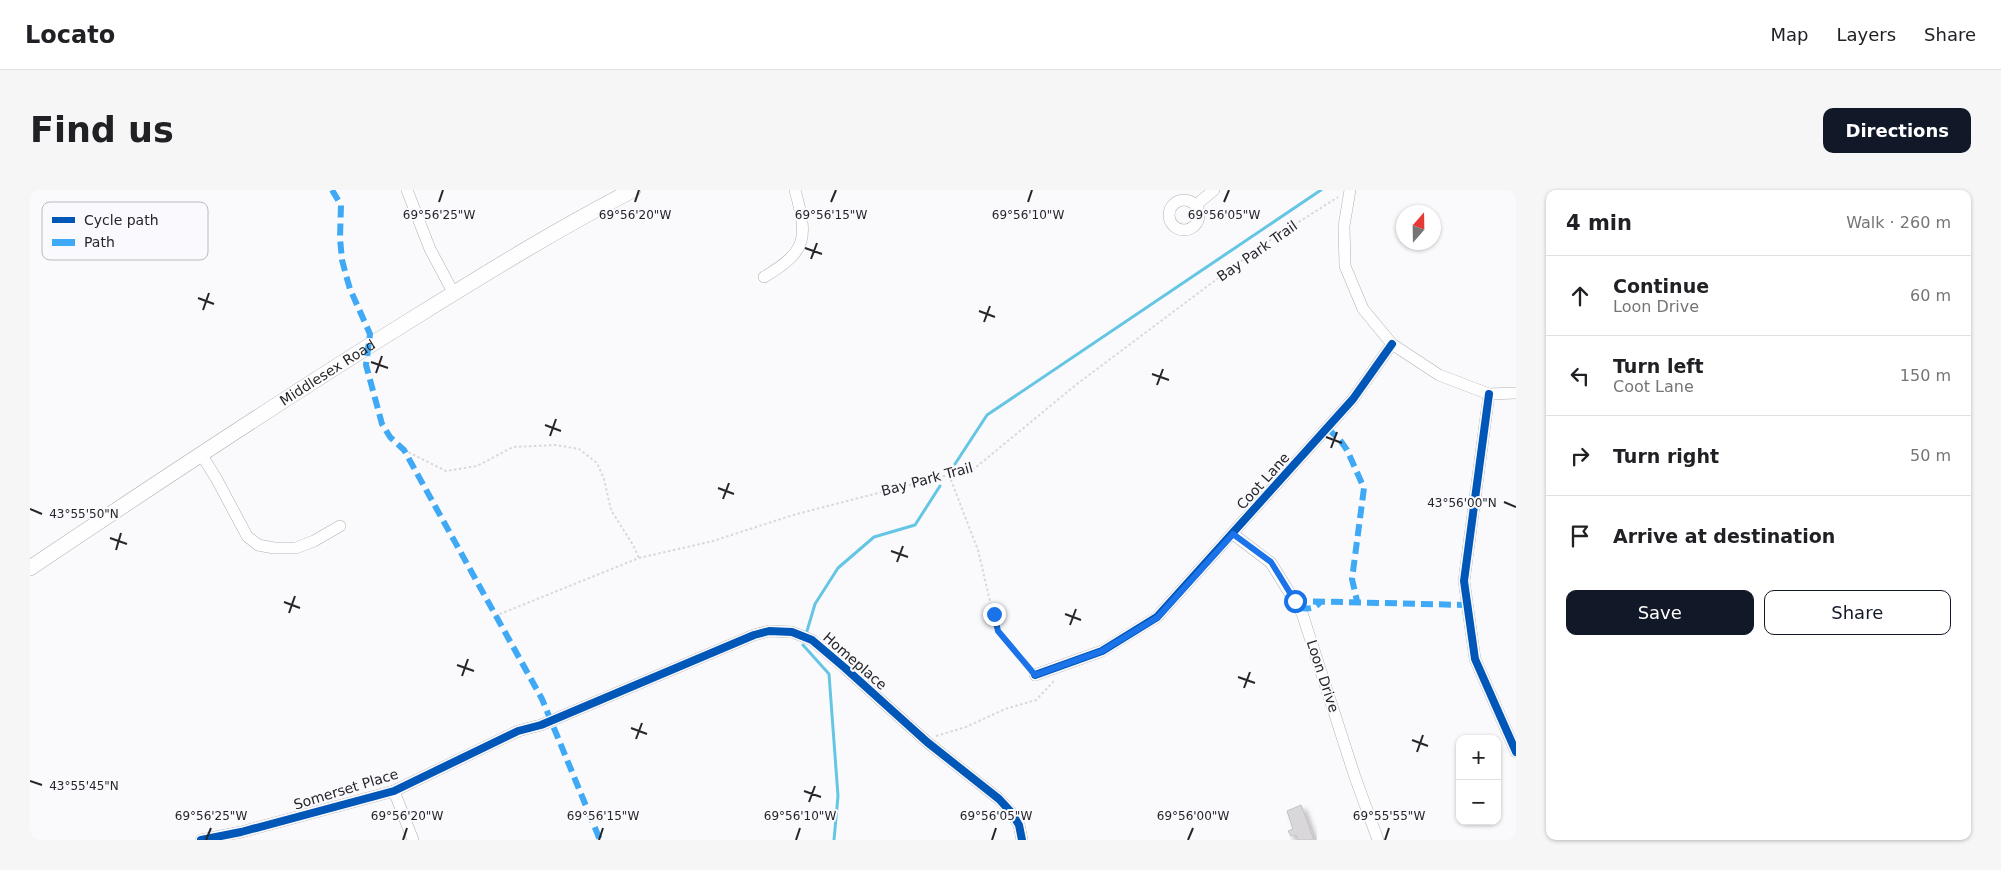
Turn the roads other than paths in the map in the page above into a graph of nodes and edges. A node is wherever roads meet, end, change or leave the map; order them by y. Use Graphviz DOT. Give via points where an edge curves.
graph roads {
  1 [pos="407,190"];
  2 [pos="633,190"];
  3 [pos="794,190"];
  4 [pos="1214,190"];
  5 [pos="1345,193"];
  6 [pos="1196,205"];
  7 [pos="764,277"];
  8 [pos="454,294"];
  9 [pos="1392,344"];
  10 [pos="1516,393"];
  11 [pos="1489,394"];
  12 [pos="201,454"];
  13 [pos="340,526"];
  14 [pos="1233,534"];
  15 [pos="30,568"];
  16 [pos="1035,675"];
  17 [pos="518,731"];
  18 [pos="1516,752"];
  19 [pos="394,791"];
  20 [pos="243,836"];
  21 [pos="201,840"];
  22 [pos="413,840"];
  23 [pos="1022,840"];
  24 [pos="1378,840"];
  1 -- 8 [label="street" via="430,249"];
  2 -- 8 [label="main road, Middlesex Road" via="584,215"];
  3 -- 7 [label="street" via="802,225 800,246 786,264"];
  4 -- 6 [label="street"];
  5 -- 9 [label="street" via="1345,266 1363,309"];
  8 -- 12 [label="main road, Middlesex Road"];
  9 -- 11 [label="street" via="1439,375"];
  9 -- 14 [label="street, Coot Lane" via="1353,399"];
  10 -- 11 [label="street"];
  11 -- 18 [label="street" via="1464,581 1475,659"];
  12 -- 13 [label="street" via="246,536 258,544 296,548"];
  12 -- 15 [label="main road, Middlesex Road"];
  14 -- 16 [label="street, Coot Lane" via="1158,617 1102,651"];
  14 -- 24 [label="street, Loon Drive" via="1271,562 1302,613"];
  17 -- 19 [label="street, Somerset Place"];
  17 -- 23 [label="street, Homeplace" via="541,725 754,635 769,631 792,632 812,640 924,740 999,799 1019,825"];
  19 -- 20 [label="street, Somerset Place"];
  19 -- 22 [label="street"];
  20 -- 21 [label="street, Somerset Place"];
}
